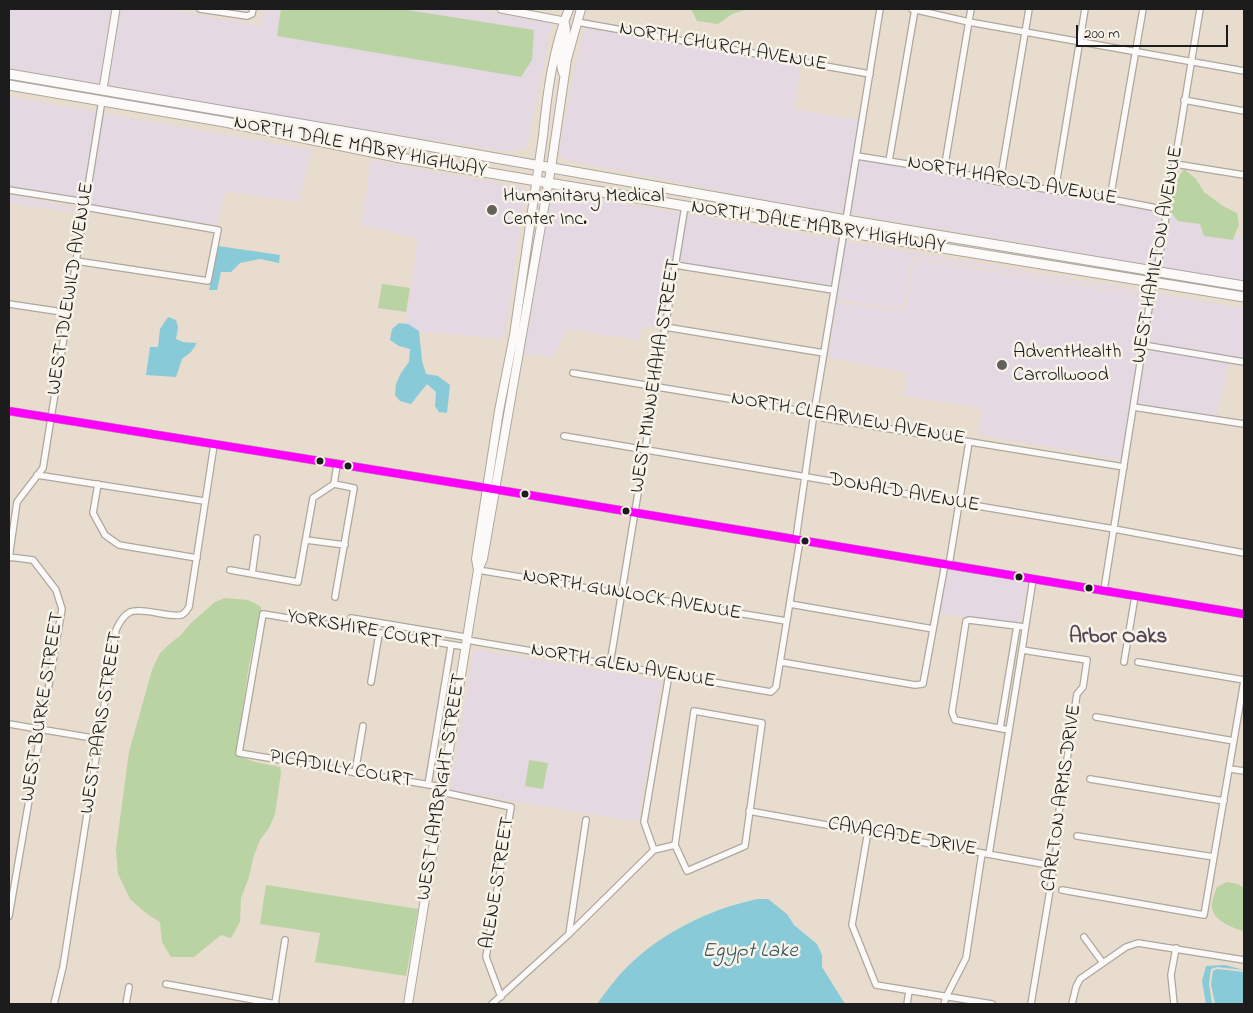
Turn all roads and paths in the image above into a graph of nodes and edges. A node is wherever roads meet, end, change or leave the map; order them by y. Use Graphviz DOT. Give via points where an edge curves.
graph roads {
  1 [pos="116,9"];
  2 [pos="200,9"];
  3 [pos="501,9"];
  4 [pos="569,9"];
  5 [pos="575,9"];
  6 [pos="581,9"];
  7 [pos="880,9"];
  8 [pos="914,9"];
  9 [pos="971,9"];
  10 [pos="1029,9"];
  11 [pos="1085,9"];
  12 [pos="1143,9"];
  13 [pos="1200,9"];
  14 [pos="512,10"];
  15 [pos="252,12"];
  16 [pos="564,21"];
  17 [pos="577,22"];
  18 [pos="969,22"];
  19 [pos="1025,31"];
  20 [pos="1079,41"];
  21 [pos="1137,52"];
  22 [pos="1192,62"];
  23 [pos="1244,71"];
  24 [pos="9,74"];
  25 [pos="870,74"];
  26 [pos="564,77"];
  27 [pos="9,78"];
  28 [pos="44,80"];
  29 [pos="9,85"];
  30 [pos="103,89"];
  31 [pos="43,91"];
  32 [pos="131,94"];
  33 [pos="102,100"];
  34 [pos="1184,100"];
  35 [pos="199,106"];
  36 [pos="1244,111"];
  37 [pos="176,113"];
  38 [pos="249,115"];
  39 [pos="225,122"];
  40 [pos="279,133"];
  41 [pos="362,135"];
  42 [pos="394,140"];
  43 [pos="362,150"];
  44 [pos="857,156"];
  45 [pos="889,161"];
  46 [pos="1175,164"];
  47 [pos="539,166"];
  48 [pos="551,168"];
  49 [pos="944,170"];
  50 [pos="1244,175"];
  51 [pos="537,181"];
  52 [pos="1000,182"];
  53 [pos="548,183"];
  54 [pos="9,190"];
  55 [pos="1055,191"];
  56 [pos="1110,199"];
  57 [pos="85,205"];
  58 [pos="686,206"];
  59 [pos="1167,210"];
  60 [pos="744,215"];
  61 [pos="846,220"];
  62 [pos="844,231"];
  63 [pos="936,235"];
  64 [pos="926,245"];
  65 [pos="1027,250"];
  66 [pos="1084,260"];
  67 [pos="76,261"];
  68 [pos="1042,264"];
  69 [pos="675,265"];
  70 [pos="1157,272"];
  71 [pos="1153,282"];
  72 [pos="1244,286"];
  73 [pos="833,290"];
  74 [pos="1244,297"];
  75 [pos="9,304"];
  76 [pos="68,313"];
  77 [pos="665,328"];
  78 [pos="1143,345"];
  79 [pos="824,353"];
  80 [pos="1244,362"];
  81 [pos="573,372"];
  82 [pos="656,386"];
  83 [pos="1133,407"];
  84 [pos="9,412"];
  85 [pos="814,413"];
  86 [pos="50,418"];
  87 [pos="1244,424"];
  88 [pos="564,436"];
  89 [pos="969,442"];
  90 [pos="214,445"];
  91 [pos="645,449"];
  92 [pos="337,465"];
  93 [pos="1124,467"];
  94 [pos="37,475"];
  95 [pos="806,477"];
  96 [pos="98,484"];
  97 [pos="334,484"];
  98 [pos="487,488"];
  99 [pos="495,490"];
  100 [pos="204,501"];
  101 [pos="959,504"];
  102 [pos="635,514"];
  103 [pos="1114,528"];
  104 [pos="257,538"];
  105 [pos="798,539"];
  106 [pos="306,540"];
  107 [pos="345,545"];
  108 [pos="1244,553"];
  109 [pos="9,558"];
  110 [pos="196,558"];
  111 [pos="947,564"];
  112 [pos="230,570"];
  113 [pos="478,570"];
  114 [pos="252,574"];
  115 [pos="1033,578"];
  116 [pos="1104,590"];
  117 [pos="621,594"];
  118 [pos="1135,596"];
  119 [pos="336,597"];
  120 [pos="790,604"];
  121 [pos="1244,614"];
  122 [pos="351,618"];
  123 [pos="786,621"];
  124 [pos="1017,626"];
  125 [pos="1026,627"];
  126 [pos="933,629"];
  127 [pos="379,634"];
  128 [pos="467,644"];
  129 [pos="451,646"];
  130 [pos="1022,650"];
  131 [pos="781,662"];
  132 [pos="1124,662"];
  133 [pos="1138,662"];
  134 [pos="610,664"];
  135 [pos="669,674"];
  136 [pos="1244,680"];
  137 [pos="370,682"];
  138 [pos="1096,717"];
  139 [pos="9,724"];
  140 [pos="363,726"];
  141 [pos="1000,728"];
  142 [pos="41,729"];
  143 [pos="1009,730"];
  144 [pos="99,739"];
  145 [pos="1234,741"];
  146 [pos="239,753"];
  147 [pos="1230,769"];
  148 [pos="1244,771"];
  149 [pos="355,773"];
  150 [pos="1090,779"];
  151 [pos="428,785"];
  152 [pos="442,790"];
  153 [pos="1224,801"];
  154 [pos="749,811"];
  155 [pos="586,820"];
  156 [pos="868,831"];
  157 [pos="1077,836"];
  158 [pos="675,845"];
  159 [pos="654,850"];
  160 [pos="982,853"];
  161 [pos="989,854"];
  162 [pos="1214,857"];
  163 [pos="1054,866"];
  164 [pos="1062,890"];
  165 [pos="9,916"];
  166 [pos="569,934"];
  167 [pos="1084,937"];
  168 [pos="285,940"];
  169 [pos="1176,948"];
  170 [pos="1244,960"];
  171 [pos="1104,963"];
  172 [pos="166,984"];
  173 [pos="129,987"];
  174 [pos="909,991"];
  175 [pos="500,996"];
  176 [pos="946,997"];
  177 [pos="972,1003"];
  178 [pos="54,1004"];
  179 [pos="126,1004"];
  180 [pos="275,1004"];
  181 [pos="408,1004"];
  182 [pos="492,1004"];
  183 [pos="907,1004"];
  184 [pos="944,1004"];
  185 [pos="992,1004"];
  186 [pos="1030,1004"];
  187 [pos="1072,1004"];
  188 [pos="1173,1004"];
  1 -- 30 [label="street"];
  2 -- 15 [label="street" via="247,16"];
  3 -- 14 [label="street"];
  4 -- 16 [label="main road"];
  5 -- 17 [label="main road"];
  6 -- 17 [label="main road"];
  7 -- 25 [label="street"];
  8 -- 18 [label="street"];
  8 -- 45 [label="street"];
  9 -- 18 [label="street"];
  10 -- 19 [label="street"];
  11 -- 20 [label="street"];
  12 -- 21 [label="street"];
  13 -- 22 [label="street, WEST HAMILTON AVENUE"];
  14 -- 16 [label="street"];
  16 -- 26 [label="main road" via="567,29 561,62"];
  16 -- 47 [label="main road, WEST LAMBRIGHT STREET" via="548,96"];
  17 -- 25 [label="street, NORTH CHURCH AVENUE"];
  17 -- 26 [label="main road"];
  18 -- 19 [label="street"];
  18 -- 49 [label="street"];
  19 -- 20 [label="street"];
  19 -- 52 [label="street"];
  20 -- 21 [label="street"];
  20 -- 55 [label="street"];
  21 -- 22 [label="street"];
  21 -- 56 [label="street"];
  22 -- 23 [label="street"];
  22 -- 34 [label="street, WEST HAMILTON AVENUE"];
  24 -- 28 [label="main road, NORTH DALE MABRY HIGHWAY"];
  25 -- 44 [label="street"];
  26 -- 48 [label="main road, WEST LAMBRIGHT STREET"];
  27 -- 28 [label="main road"];
  28 -- 30 [label="main road, NORTH DALE MABRY HIGHWAY"];
  29 -- 31 [label="main road, NORTH DALE MABRY HIGHWAY"];
  30 -- 31 [label="main road" via="95,93 61,88"];
  30 -- 32 [label="main road, NORTH DALE MABRY HIGHWAY"];
  31 -- 33 [label="main road, NORTH DALE MABRY HIGHWAY"];
  32 -- 33 [label="main road"];
  32 -- 35 [label="main road, NORTH DALE MABRY HIGHWAY"];
  33 -- 37 [label="main road, NORTH DALE MABRY HIGHWAY"];
  33 -- 57 [label="street, WEST IDLEWILD AVENUE"];
  34 -- 36 [label="street"];
  34 -- 46 [label="street, WEST HAMILTON AVENUE"];
  35 -- 37 [label="main road"];
  35 -- 38 [label="main road, NORTH DALE MABRY HIGHWAY"];
  37 -- 39 [label="main road, NORTH DALE MABRY HIGHWAY"];
  38 -- 39 [label="main road"];
  38 -- 41 [label="main road, NORTH DALE MABRY HIGHWAY"];
  39 -- 40 [label="main road, NORTH DALE MABRY HIGHWAY"];
  40 -- 41 [label="main road" via="299,130 350,139"];
  40 -- 43 [label="main road, NORTH DALE MABRY HIGHWAY"];
  41 -- 42 [label="main road, NORTH DALE MABRY HIGHWAY"];
  42 -- 43 [label="main road" via="370,143"];
  42 -- 47 [label="main road, NORTH DALE MABRY HIGHWAY"];
  43 -- 51 [label="main road, NORTH DALE MABRY HIGHWAY"];
  44 -- 45 [label="street, NORTH HAROLD AVENUE"];
  44 -- 61 [label="street"];
  45 -- 49 [label="street, NORTH HAROLD AVENUE"];
  46 -- 50 [label="street"];
  46 -- 59 [label="street, WEST HAMILTON AVENUE"];
  47 -- 48 [label="main road, NORTH DALE MABRY HIGHWAY"];
  47 -- 51 [label="main road, WEST LAMBRIGHT STREET"];
  48 -- 53 [label="main road, WEST LAMBRIGHT STREET"];
  48 -- 61 [label="main road, NORTH DALE MABRY HIGHWAY"];
  49 -- 52 [label="street, NORTH HAROLD AVENUE"];
  51 -- 53 [label="main road, NORTH DALE MABRY HIGHWAY"];
  51 -- 98 [label="main road, WEST LAMBRIGHT STREET"];
  52 -- 55 [label="street, NORTH HAROLD AVENUE"];
  53 -- 58 [label="main road, NORTH DALE MABRY HIGHWAY"];
  53 -- 99 [label="main road, WEST LAMBRIGHT STREET"];
  54 -- 57 [label="street"];
  55 -- 56 [label="street, NORTH HAROLD AVENUE"];
  56 -- 59 [label="street, NORTH HAROLD AVENUE"];
  57 -- 67 [label="street, WEST IDLEWILD AVENUE"];
  57 -- 67 [label="street" via="218,230 208,281"];
  58 -- 60 [label="main road, NORTH DALE MABRY HIGHWAY"];
  58 -- 69 [label="street, WEST MINNEHAHA STREET"];
  59 -- 70 [label="street, WEST HAMILTON AVENUE"];
  60 -- 61 [label="main road" via="756,212 830,224"];
  60 -- 62 [label="main road, NORTH DALE MABRY HIGHWAY"];
  61 -- 63 [label="main road, NORTH DALE MABRY HIGHWAY"];
  62 -- 63 [label="main road" via="859,228 916,237"];
  62 -- 64 [label="main road, NORTH DALE MABRY HIGHWAY"];
  62 -- 73 [label="street"];
  63 -- 65 [label="main road, NORTH DALE MABRY HIGHWAY"];
  64 -- 65 [label="main road" via="939,241 1012,254"];
  64 -- 68 [label="main road, NORTH DALE MABRY HIGHWAY"];
  65 -- 66 [label="main road, NORTH DALE MABRY HIGHWAY"];
  66 -- 68 [label="main road" via="1077,264 1052,259"];
  66 -- 70 [label="main road, NORTH DALE MABRY HIGHWAY"];
  67 -- 76 [label="street, WEST IDLEWILD AVENUE"];
  68 -- 71 [label="main road, NORTH DALE MABRY HIGHWAY"];
  69 -- 73 [label="street"];
  69 -- 77 [label="street, WEST MINNEHAHA STREET"];
  70 -- 71 [label="street, WEST HAMILTON AVENUE"];
  70 -- 72 [label="main road, NORTH DALE MABRY HIGHWAY"];
  71 -- 74 [label="main road, NORTH DALE MABRY HIGHWAY"];
  71 -- 78 [label="street, WEST HAMILTON AVENUE"];
  73 -- 79 [label="street"];
  75 -- 76 [label="street"];
  76 -- 86 [label="street, WEST IDLEWILD AVENUE"];
  77 -- 79 [label="street"];
  77 -- 82 [label="street, WEST MINNEHAHA STREET"];
  78 -- 80 [label="street"];
  78 -- 83 [label="street, WEST HAMILTON AVENUE"];
  79 -- 85 [label="street"];
  81 -- 82 [label="street, NORTH CLEARVIEW AVENUE"];
  82 -- 85 [label="street, NORTH CLEARVIEW AVENUE"];
  82 -- 91 [label="street, WEST MINNEHAHA STREET"];
  83 -- 87 [label="street"];
  83 -- 93 [label="street, WEST HAMILTON AVENUE"];
  84 -- 86 [label="street"];
  85 -- 89 [label="street, NORTH CLEARVIEW AVENUE" via="823,418"];
  85 -- 95 [label="street"];
  86 -- 90 [label="street"];
  86 -- 94 [label="street, WEST IDLEWILD AVENUE" via="42,468"];
  88 -- 91 [label="street, DONALD AVENUE"];
  89 -- 93 [label="street, NORTH CLEARVIEW AVENUE"];
  89 -- 101 [label="street"];
  90 -- 92 [label="street"];
  90 -- 100 [label="street, WEST PARIS STREET"];
  91 -- 95 [label="street, DONALD AVENUE"];
  91 -- 102 [label="street, WEST MINNEHAHA STREET"];
  92 -- 97 [label="street"];
  92 -- 98 [label="street"];
  93 -- 103 [label="street, WEST HAMILTON AVENUE"];
  94 -- 96 [label="street"];
  94 -- 109 [label="street, WEST IDLEWILD AVENUE" via="17,502"];
  95 -- 101 [label="street, DONALD AVENUE"];
  95 -- 105 [label="street"];
  96 -- 100 [label="street"];
  96 -- 110 [label="street" via="92,513 105,535 119,545"];
  97 -- 106 [label="street" via="313,498"];
  97 -- 107 [label="street" via="354,488"];
  98 -- 99 [label="street"];
  98 -- 113 [label="main road, WEST LAMBRIGHT STREET" via="476,558"];
  99 -- 102 [label="street"];
  99 -- 113 [label="main road, WEST LAMBRIGHT STREET" via="484,559"];
  100 -- 110 [label="street, WEST PARIS STREET"];
  101 -- 103 [label="street, DONALD AVENUE"];
  101 -- 111 [label="street"];
  102 -- 105 [label="street"];
  102 -- 117 [label="street, WEST MINNEHAHA STREET"];
  103 -- 108 [label="street, DONALD AVENUE"];
  103 -- 116 [label="street, WEST HAMILTON AVENUE"];
  104 -- 114 [label="street"];
  105 -- 111 [label="street"];
  105 -- 120 [label="street"];
  106 -- 107 [label="street"];
  106 -- 114 [label="street" via="298,582"];
  107 -- 119 [label="street"];
  109 -- 142 [label="street, WEST BURKE STREET" via="32,560 56,590 62,609"];
  110 -- 144 [label="street, WEST PARIS STREET" via="189,607 184,614 132,611 122,618 116,630"];
  111 -- 115 [label="street"];
  111 -- 126 [label="street"];
  112 -- 114 [label="street"];
  113 -- 117 [label="street, NORTH GUNLOCK AVENUE"];
  113 -- 128 [label="main road, WEST LAMBRIGHT STREET"];
  115 -- 116 [label="street"];
  115 -- 125 [label="street"];
  116 -- 118 [label="street"];
  117 -- 123 [label="street, NORTH GUNLOCK AVENUE"];
  117 -- 134 [label="street, WEST MINNEHAHA STREET"];
  118 -- 121 [label="street"];
  118 -- 132 [label="street"];
  120 -- 123 [label="street"];
  120 -- 126 [label="street"];
  122 -- 128 [label="street" via="465,637"];
  123 -- 131 [label="street"];
  124 -- 125 [label="street"];
  124 -- 141 [label="street"];
  124 -- 141 [label="street" via="966,621 952,717"];
  125 -- 130 [label="street"];
  126 -- 131 [label="street" via="923,684"];
  127 -- 129 [label="street, YORKSHIRE COURT"];
  127 -- 137 [label="street"];
  127 -- 146 [label="street, YORKSHIRE COURT" via="263,614"];
  128 -- 129 [label="street, YORKSHIRE COURT"];
  128 -- 134 [label="street, NORTH GLEN AVENUE"];
  128 -- 152 [label="main road, WEST LAMBRIGHT STREET"];
  129 -- 151 [label="street"];
  130 -- 143 [label="street"];
  130 -- 163 [label="street, CARLTON ARMS DRIVE" via="1087,660 1083,687 1077,694 1055,838"];
  131 -- 135 [label="street, NORTH GLEN AVENUE" via="776,687 771,692"];
  133 -- 136 [label="street"];
  134 -- 135 [label="street, NORTH GLEN AVENUE"];
  135 -- 159 [label="street" via="644,822"];
  136 -- 145 [label="street"];
  138 -- 145 [label="street"];
  139 -- 142 [label="street"];
  140 -- 149 [label="street"];
  141 -- 143 [label="street"];
  142 -- 144 [label="street"];
  142 -- 165 [label="street, WEST BURKE STREET"];
  143 -- 161 [label="street"];
  144 -- 178 [label="street, WEST PARIS STREET" via="63,967"];
  145 -- 147 [label="street"];
  146 -- 149 [label="street, PICADILLY COURT"];
  147 -- 148 [label="street"];
  147 -- 153 [label="street"];
  149 -- 151 [label="street, PICADILLY COURT"];
  150 -- 153 [label="street"];
  151 -- 152 [label="street, PICADILLY COURT"];
  152 -- 175 [label="street, ALENE STREET" via="511,807 486,957"];
  152 -- 181 [label="main road, WEST LAMBRIGHT STREET"];
  153 -- 162 [label="street"];
  154 -- 156 [label="street, CAVACADE DRIVE"];
  154 -- 158 [label="street" via="745,846 687,871"];
  154 -- 158 [label="street" via="762,723 694,711"];
  155 -- 166 [label="street"];
  156 -- 160 [label="street, CAVACADE DRIVE"];
  156 -- 174 [label="street" via="852,924 876,985"];
  157 -- 162 [label="street"];
  158 -- 159 [label="street"];
  159 -- 166 [label="street"];
  160 -- 161 [label="street, CAVACADE DRIVE"];
  160 -- 176 [label="street" via="966,958"];
  161 -- 163 [label="street, CAVACADE DRIVE"];
  162 -- 164 [label="street" via="1204,915"];
  163 -- 186 [label="street, CARLTON ARMS DRIVE"];
  166 -- 175 [label="street"];
  167 -- 171 [label="street"];
  168 -- 180 [label="street"];
  169 -- 170 [label="street"];
  169 -- 171 [label="street" via="1138,943 1126,947"];
  169 -- 188 [label="street" via="1171,975"];
  171 -- 187 [label="street" via="1080,979"];
  172 -- 180 [label="street"];
  173 -- 179 [label="street"];
  174 -- 176 [label="street"];
  174 -- 183 [label="street"];
  175 -- 182 [label="street"];
  176 -- 177 [label="street"];
  176 -- 184 [label="street"];
  177 -- 185 [label="street"];
}
